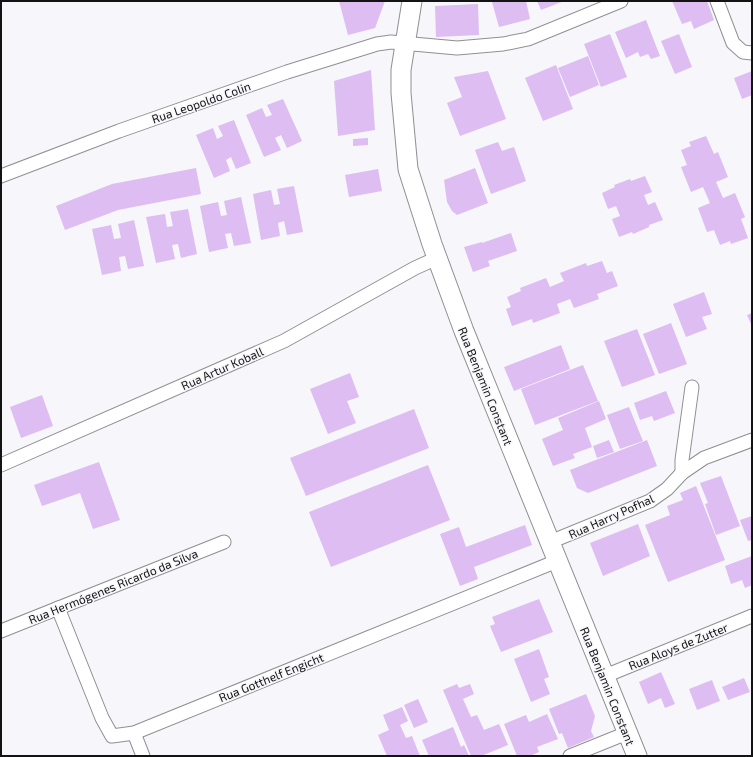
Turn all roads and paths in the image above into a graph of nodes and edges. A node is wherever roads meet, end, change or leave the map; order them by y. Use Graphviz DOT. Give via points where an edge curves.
graph roads {
  1 [pos="412,1"];
  2 [pos="621,1"];
  3 [pos="717,1"];
  4 [pos="405,43"];
  5 [pos="752,53"];
  6 [pos="1,176"];
  7 [pos="437,258"];
  8 [pos="692,387"];
  9 [pos="752,440"];
  10 [pos="1,465"];
  11 [pos="682,473"];
  12 [pos="224,542"];
  13 [pos="550,542"];
  14 [pos="557,561"];
  15 [pos="58,608"];
  16 [pos="752,616"];
  17 [pos="1,631"];
  18 [pos="605,676"];
  19 [pos="627,732"];
  20 [pos="134,733"];
  21 [pos="142,756"];
  22 [pos="570,756"];
  23 [pos="637,756"];
  1 -- 4 [label="main road, Rua Benjamin Constant"];
  2 -- 4 [label="street, Rua Leopoldo Colin" via="528,39 503,44 457,48"];
  3 -- 5 [label="street" via="733,43 743,52"];
  4 -- 6 [label="street, Rua Leopoldo Colin" via="377,44 287,72 119,130"];
  4 -- 7 [label="main road, Rua Benjamin Constant" via="401,93 408,169"];
  7 -- 10 [label="street, Rua Artur Koball" via="284,341"];
  7 -- 13 [label="main road, Rua Benjamin Constant"];
  8 -- 11 [label="street"];
  9 -- 11 [label="street, Rua Harry Pofhal" via="704,458"];
  11 -- 13 [label="street, Rua Harry Pofhal" via="667,489 650,500"];
  12 -- 15 [label="street, Rua Hermógenes Ricardo da Silva"];
  13 -- 14 [label="main road, Rua Benjamin Constant"];
  14 -- 18 [label="main road, Rua Benjamin Constant"];
  14 -- 20 [label="street, Rua Gotthelf Engicht"];
  15 -- 17 [label="street, Rua Hermógenes Ricardo da Silva"];
  15 -- 20 [label="street, Rua Gotthelf Engicht" via="106,727 112,736"];
  16 -- 18 [label="street, Rua Aloys de Zutter"];
  18 -- 19 [label="main road, Rua Benjamin Constant"];
  19 -- 22 [label="street"];
  19 -- 23 [label="main road, Rua Benjamin Constant"];
  20 -- 21 [label="street"];
}
